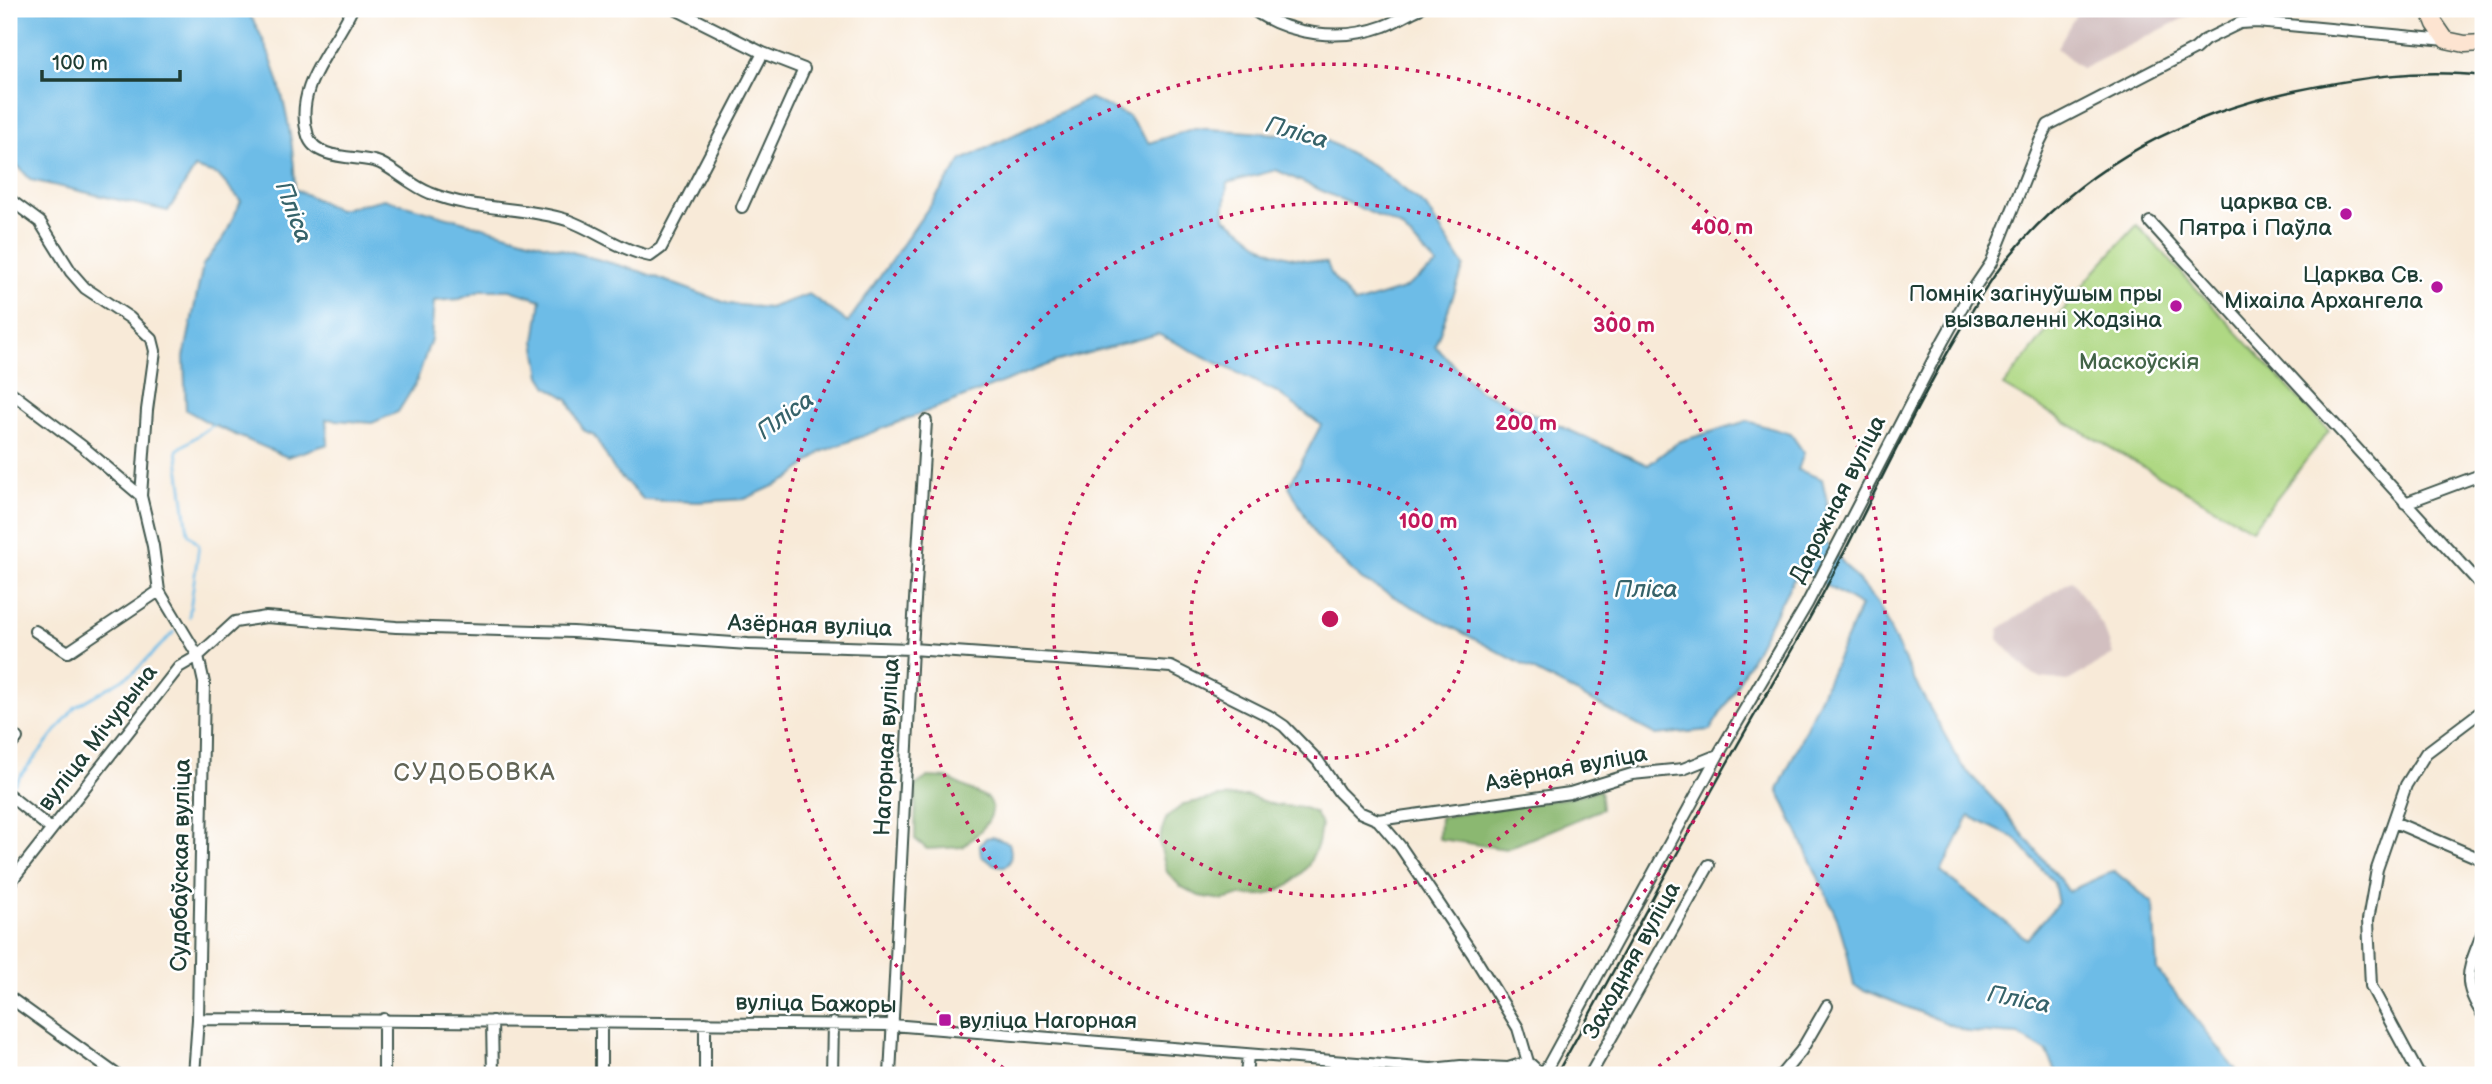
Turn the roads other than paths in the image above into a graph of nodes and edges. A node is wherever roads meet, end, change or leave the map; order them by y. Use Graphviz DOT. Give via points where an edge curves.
graph roads {
  1 [pos="352,9"];
  2 [pos="675,9"];
  3 [pos="1252,9"];
  4 [pos="1419,9"];
  5 [pos="2429,9"];
  6 [pos="2446,40"];
  7 [pos="2483,43"];
  8 [pos="763,53"];
  9 [pos="9,200"];
  10 [pos="742,206"];
  11 [pos="2150,222"];
  12 [pos="9,391"];
  13 [pos="926,421"];
  14 [pos="2483,474"];
  15 [pos="141,496"];
  16 [pos="2404,503"];
  17 [pos="2483,587"];
  18 [pos="159,591"];
  19 [pos="35,631"];
  20 [pos="912,649"];
  21 [pos="198,656"];
  22 [pos="2483,710"];
  23 [pos="1718,755"];
  24 [pos="9,795"];
  25 [pos="1378,820"];
  26 [pos="2393,822"];
  27 [pos="51,829"];
  28 [pos="2483,860"];
  29 [pos="1709,865"];
  30 [pos="9,884"];
  31 [pos="2483,931"];
  32 [pos="9,997"];
  33 [pos="1827,1006"];
  34 [pos="2483,1015"];
  35 [pos="198,1019"];
  36 [pos="384,1019"];
  37 [pos="492,1021"];
  38 [pos="601,1022"];
  39 [pos="705,1023"];
  40 [pos="833,1023"];
  41 [pos="892,1025"];
  42 [pos="1248,1055"];
  43 [pos="1528,1062"];
  44 [pos="1508,1068"];
  45 [pos="1434,1072"];
  46 [pos="117,1075"];
  47 [pos="194,1075"];
  48 [pos="384,1075"];
  49 [pos="493,1075"];
  50 [pos="601,1075"];
  51 [pos="705,1075"];
  52 [pos="832,1075"];
  53 [pos="890,1075"];
  54 [pos="1246,1075"];
  55 [pos="1499,1075"];
  56 [pos="1543,1075"];
  57 [pos="1590,1075"];
  58 [pos="1781,1075"];
  59 [pos="2419,1075"];
  1 -- 8 [label="street" via="307,92 304,113 312,144 344,158 377,162 430,193 552,216 650,256 661,248"];
  2 -- 8 [label="street"];
  3 -- 4 [label="street" via="1297,31 1346,34 1384,26"];
  5 -- 6 [label="main road"];
  6 -- 7 [label="main road"];
  6 -- 23 [label="street, Дарожная вуліца" via="2240,23 2048,125 1992,264 1943,341 1813,594"];
  8 -- 10 [label="street" via="804,69"];
  9 -- 15 [label="street" via="40,222 85,288 152,339 155,351"];
  11 -- 16 [label="street"];
  12 -- 15 [label="street"];
  13 -- 20 [label="street, Нагорная вуліца"];
  14 -- 16 [label="street"];
  15 -- 18 [label="street"];
  16 -- 17 [label="street"];
  18 -- 19 [label="street" via="68,652"];
  18 -- 21 [label="street"];
  20 -- 21 [label="street, Азёрная вуліца" via="266,617 235,622"];
  20 -- 25 [label="street, Азёрная вуліца" via="1171,667 1284,726 1318,761 1339,792 1359,812"];
  20 -- 41 [label="street, Нагорная вуліца"];
  21 -- 27 [label="street, вуліца Мічурына" via="179,667"];
  21 -- 35 [label="street, Судобаўская вуліца" via="204,683"];
  22 -- 26 [label="street" via="2426,753 2406,785"];
  23 -- 25 [label="street, Азёрная вуліца" via="1683,769 1632,774 1570,793"];
  23 -- 56 [label="street, Дарожная вуліца"];
  24 -- 27 [label="street"];
  25 -- 43 [label="street, Азёрная вуліца" via="1479,964 1518,1028"];
  26 -- 28 [label="street"];
  26 -- 59 [label="street" via="2377,869 2368,920 2371,986"];
  27 -- 30 [label="street, вуліца Мічурына"];
  29 -- 57 [label="street, Заходняя вуліца"];
  31 -- 34 [label="street" via="2469,969 2468,986"];
  32 -- 46 [label="street"];
  33 -- 58 [label="street"];
  35 -- 36 [label="street, вуліца Бажоры"];
  35 -- 47 [label="street, Судобаўская вуліца"];
  36 -- 37 [label="street, вуліца Бажоры"];
  36 -- 48 [label="street"];
  37 -- 38 [label="street, вуліца Бажоры"];
  37 -- 49 [label="street"];
  38 -- 39 [label="street, вуліца Бажоры"];
  38 -- 50 [label="street"];
  39 -- 40 [label="street, вуліца Бажоры"];
  39 -- 51 [label="street"];
  40 -- 41 [label="street, вуліца Бажоры"];
  40 -- 52 [label="street"];
  41 -- 42 [label="street, вуліца Бажоры"];
  41 -- 53 [label="street, Нагорная вуліца"];
  42 -- 45 [label="street, вуліца Бажоры"];
  42 -- 54 [label="street"];
  43 -- 44 [label="street"];
  43 -- 56 [label="street, Дарожная вуліца"];
  44 -- 45 [label="street, вуліца Бажоры" via="1461,1066"];
  44 -- 55 [label="street"];
}
